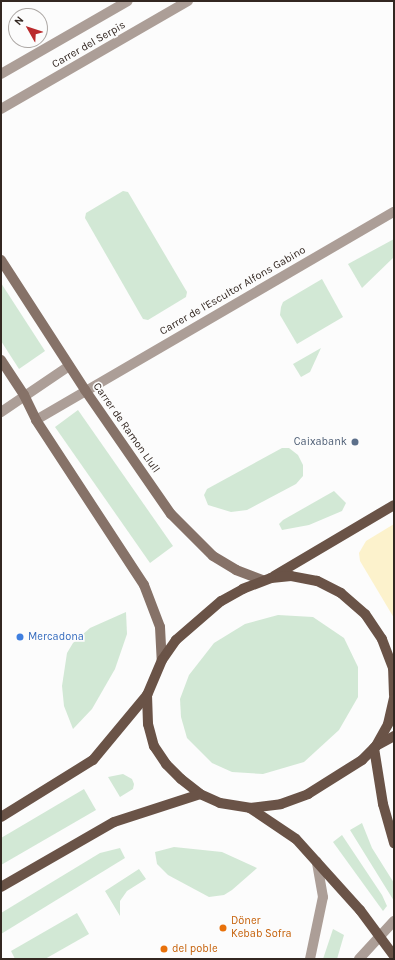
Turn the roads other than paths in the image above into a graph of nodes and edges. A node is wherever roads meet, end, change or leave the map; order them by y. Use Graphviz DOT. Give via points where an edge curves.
graph roads {
  1 [pos="128,1"];
  2 [pos="188,1"];
  3 [pos="1,74"];
  4 [pos="1,109"];
  5 [pos="394,212"];
  6 [pos="1,260"];
  7 [pos="1,360"];
  8 [pos="69,366"];
  9 [pos="85,390"];
  10 [pos="24,395"];
  11 [pos="1,412"];
  12 [pos="36,420"];
  13 [pos="394,505"];
  14 [pos="266,579"];
  15 [pos="162,660"];
  16 [pos="147,695"];
  17 [pos="394,696"];
  18 [pos="394,699"];
  19 [pos="394,736"];
  20 [pos="375,747"];
  21 [pos="200,794"];
  22 [pos="250,808"];
  23 [pos="1,817"];
  24 [pos="394,843"];
  25 [pos="317,862"];
  26 [pos="1,887"];
  27 [pos="394,921"];
  28 [pos="380,936"];
  29 [pos="394,956"];
  30 [pos="310,959"];
  31 [pos="359,959"];
  1 -- 3 [label="street, Carrer del Serpis"];
  2 -- 4 [label="street, Carrer del Serpis"];
  5 -- 9 [label="street, Carrer de l'Escultor Alfons Gabino"];
  6 -- 8 [label="main road, Carrer de Ramon Llull"];
  7 -- 10 [label="main road"];
  8 -- 9 [label="main road, Carrer de Ramon Llull"];
  8 -- 10 [label="street"];
  9 -- 12 [label="street, Carrer de l'Escultor Alfons Gabino"];
  9 -- 14 [label="main road, Carrer de Ramon Llull" via="171,514 187,532 223,563"];
  10 -- 11 [label="street"];
  10 -- 12 [label="main road"];
  12 -- 15 [label="main road" via="144,585 160,627"];
  13 -- 14 [label="main road"];
  14 -- 15 [label="main road" via="221,601 194,622 176,640"];
  14 -- 17 [label="main road" via="291,576 317,581 341,593 365,614 382,639 393,668"];
  15 -- 16 [label="main road"];
  16 -- 21 [label="main road" via="148,724 154,746 166,764"];
  16 -- 23 [label="main road" via="93,760"];
  18 -- 20 [label="main road" via="388,724"];
  19 -- 20 [label="main road"];
  20 -- 22 [label="main road" via="348,770 308,794 281,804"];
  20 -- 24 [label="main road" via="383,804"];
  21 -- 22 [label="main road" via="220,803"];
  21 -- 26 [label="main road" via="114,822"];
  22 -- 25 [label="main road" via="296,839"];
  25 -- 28 [label="main road"];
  25 -- 30 [label="street" via="323,897"];
  27 -- 28 [label="street"];
  28 -- 29 [label="main road"];
  28 -- 31 [label="street"];
}
